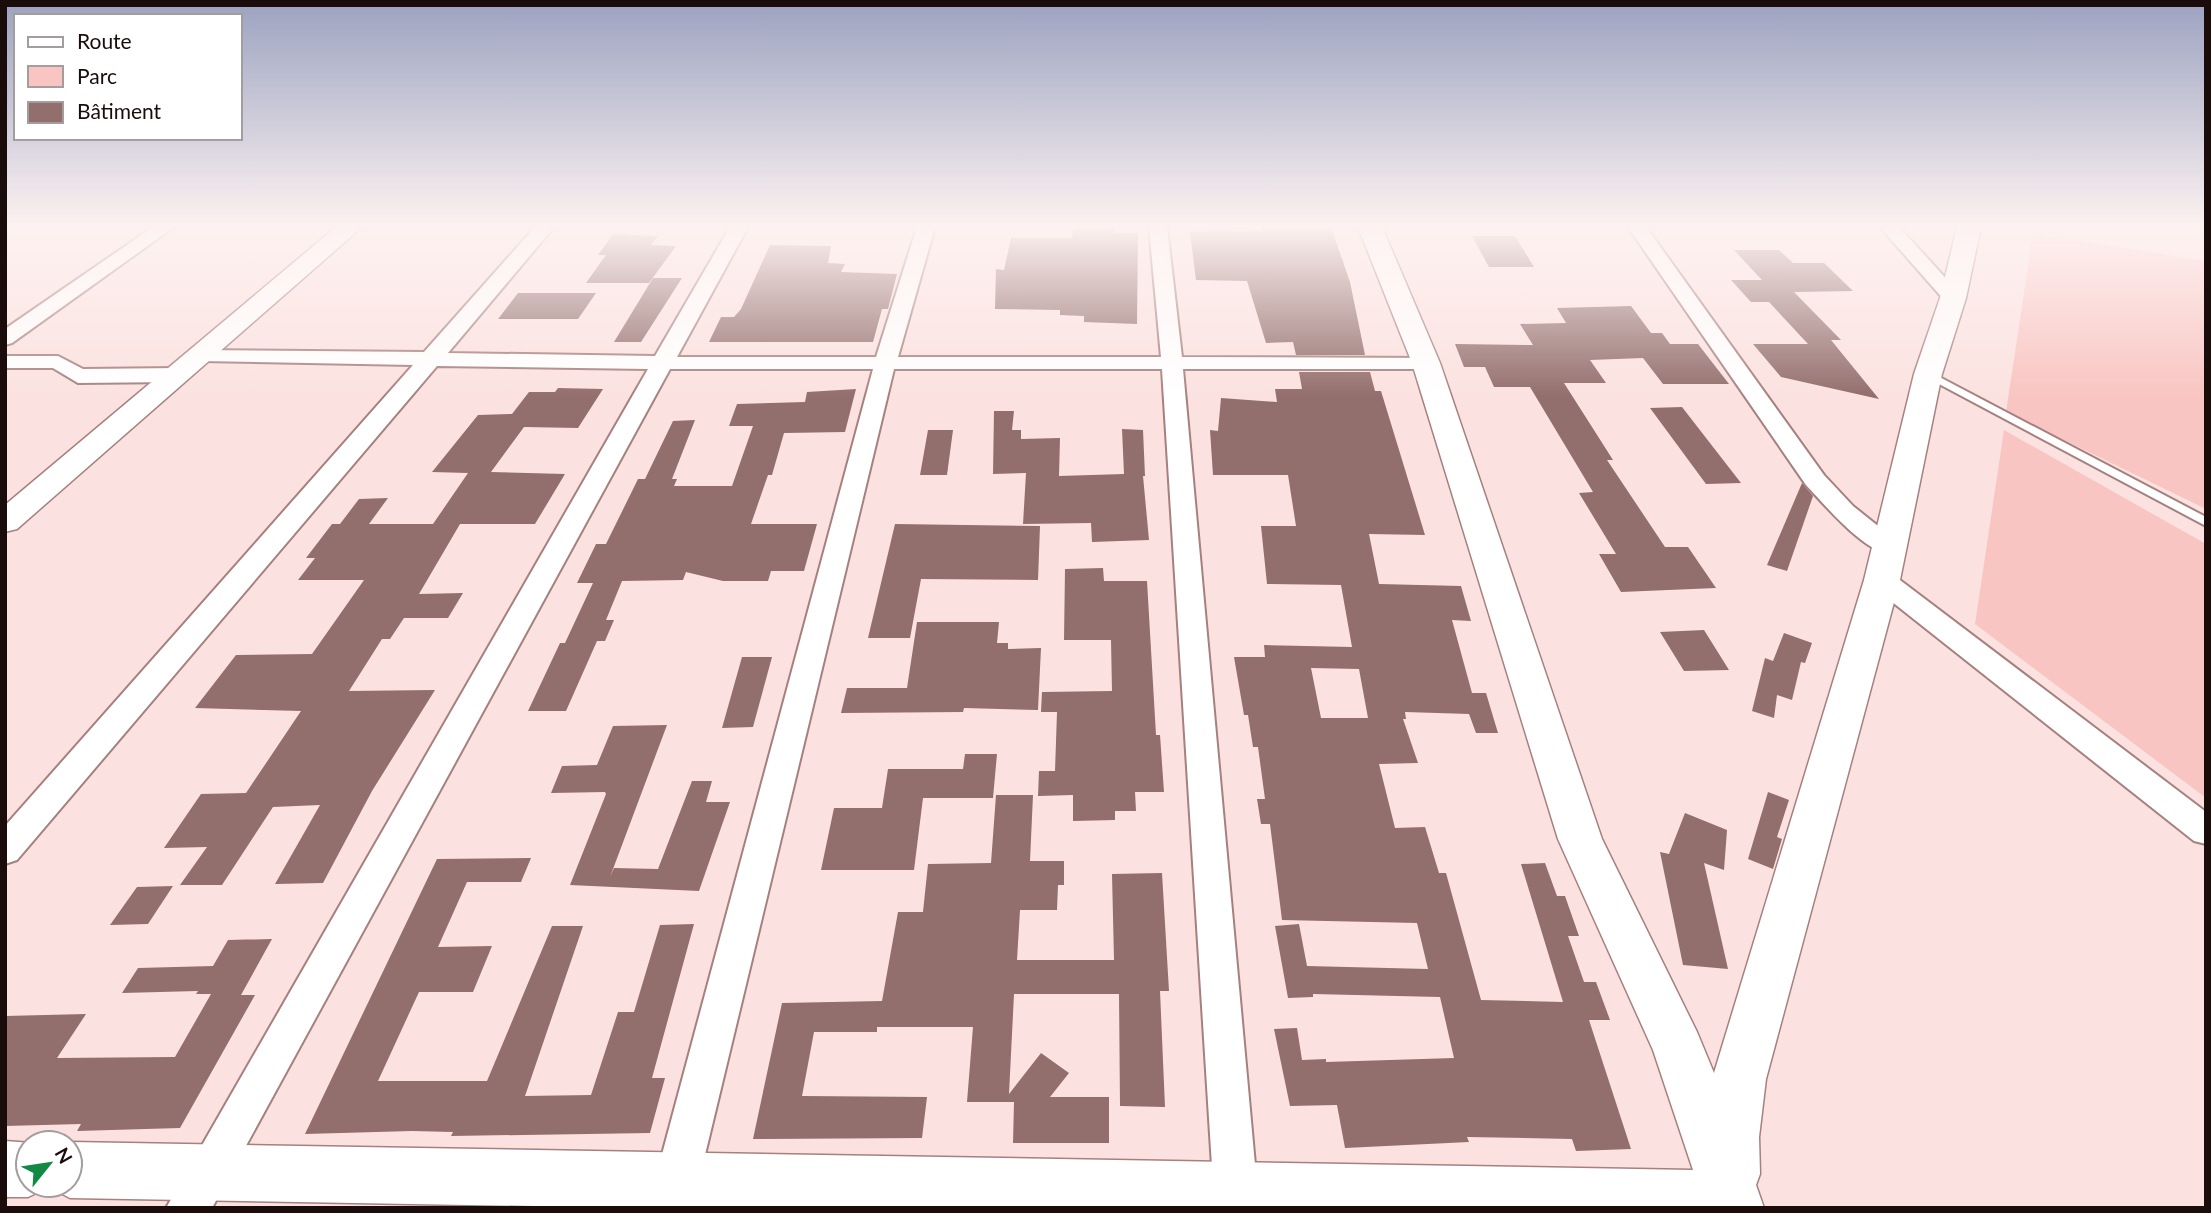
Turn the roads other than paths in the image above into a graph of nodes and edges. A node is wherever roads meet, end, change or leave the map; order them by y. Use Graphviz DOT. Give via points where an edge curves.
graph roads {
  1 [pos="84,284"];
  2 [pos="284,284"];
  3 [pos="496,284"];
  4 [pos="707,284"];
  5 [pos="909,284"];
  6 [pos="1164,284"];
  7 [pos="1393,284"];
  8 [pos="1677,284"];
  9 [pos="1941,284"];
  10 [pos="1957,284"];
  11 [pos="1954,298"];
  12 [pos="5,339"];
  13 [pos="201,355"];
  14 [pos="428,361"];
  15 [pos="5,362"];
  16 [pos="663,363"];
  17 [pos="886,363"];
  18 [pos="1426,363"];
  19 [pos="1172,364"];
  20 [pos="1928,374"];
  21 [pos="177,375"];
  22 [pos="5,522"];
  23 [pos="2206,522"];
  24 [pos="1885,564"];
  25 [pos="2206,831"];
  26 [pos="5,850"];
  27 [pos="84,1172"];
  28 [pos="198,1190"];
  29 [pos="674,1193"];
  30 [pos="1237,1199"];
  31 [pos="1742,1205"];
  1 -- 12 [label="street"];
  2 -- 13 [label="street"];
  3 -- 14 [label="street"];
  4 -- 16 [label="street"];
  5 -- 17 [label="street"];
  6 -- 19 [label="street"];
  7 -- 18 [label="street"];
  8 -- 24 [label="street" via="1815,481"];
  9 -- 11 [label="street"];
  10 -- 11 [label="street"];
  11 -- 20 [label="street"];
  13 -- 14 [label="street"];
  13 -- 21 [label="street"];
  14 -- 16 [label="street"];
  14 -- 26 [label="street"];
  15 -- 21 [label="street" via="58,362 78,376"];
  16 -- 17 [label="street"];
  16 -- 28 [label="street"];
  17 -- 19 [label="street"];
  17 -- 29 [label="street"];
  18 -- 19 [label="street"];
  18 -- 31 [label="street" via="1580,839 1679,1049"];
  19 -- 30 [label="street"];
  20 -- 23 [label="lane"];
  20 -- 24 [label="street"];
  21 -- 22 [label="street"];
  24 -- 25 [label="street"];
  24 -- 31 [label="street" via="1739,1079 1731,1137"];
  27 -- 28 [label="street"];
  28 -- 29 [label="street"];
  29 -- 30 [label="street"];
  30 -- 31 [label="street" via="1614,1195"];
}
